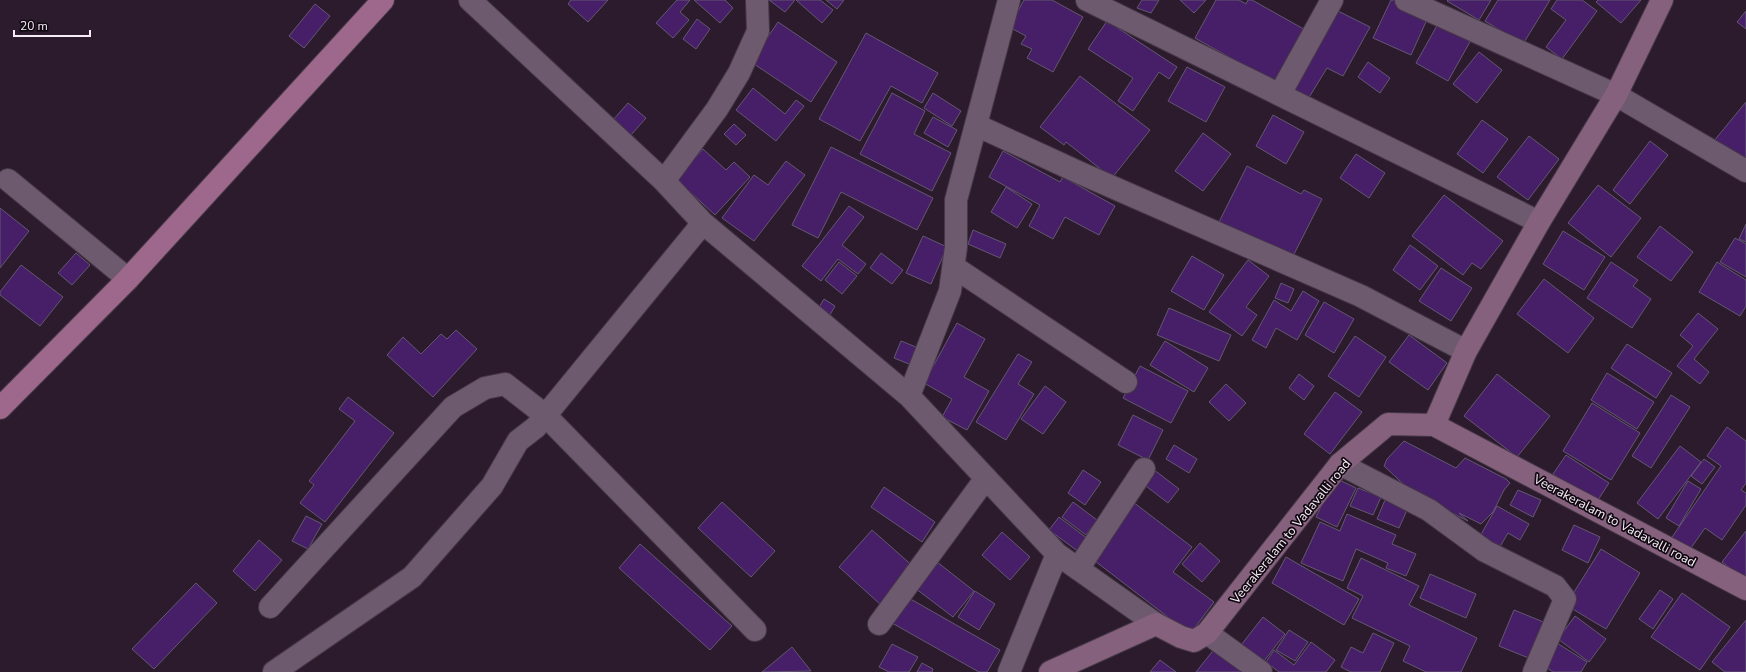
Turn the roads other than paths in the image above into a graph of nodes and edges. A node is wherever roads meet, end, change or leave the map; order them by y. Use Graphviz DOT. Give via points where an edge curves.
graph roads {
  1 [pos="383,0"];
  2 [pos="470,0"];
  3 [pos="757,0"];
  4 [pos="1009,0"];
  5 [pos="1087,0"];
  6 [pos="1332,0"];
  7 [pos="1406,0"];
  8 [pos="1662,0"];
  9 [pos="1280,94"];
  10 [pos="1616,95"];
  11 [pos="976,124"];
  12 [pos="1746,170"];
  13 [pos="8,180"];
  14 [pos="664,181"];
  15 [pos="1539,222"];
  16 [pos="703,223"];
  17 [pos="954,267"];
  18 [pos="128,279"];
  19 [pos="1466,350"];
  20 [pos="1126,382"];
  21 [pos="909,396"];
  22 [pos="0,408"];
  23 [pos="545,415"];
  24 [pos="1434,425"];
  25 [pos="1340,464"];
  26 [pos="1144,469"];
  27 [pos="986,478"];
  28 [pos="1057,554"];
  29 [pos="1078,569"];
  30 [pos="1746,589"];
  31 [pos="270,607"];
  32 [pos="879,624"];
  33 [pos="1156,624"];
  34 [pos="755,630"];
  35 [pos="1208,633"];
  36 [pos="274,672"];
  37 [pos="1009,672"];
  38 [pos="1050,672"];
  39 [pos="1261,672"];
  40 [pos="1534,672"];
  1 -- 18 [label="main road"];
  2 -- 14 [label="street"];
  3 -- 14 [label="street" via="758,31 739,73 717,109"];
  4 -- 11 [label="street"];
  5 -- 9 [label="street"];
  6 -- 9 [label="street"];
  7 -- 10 [label="street"];
  8 -- 10 [label="street"];
  9 -- 15 [label="street"];
  10 -- 12 [label="street"];
  10 -- 15 [label="street"];
  11 -- 17 [label="street" via="956,200"];
  11 -- 19 [label="street" via="1078,172 1361,296"];
  13 -- 18 [label="street"];
  14 -- 16 [label="street"];
  15 -- 19 [label="street"];
  16 -- 21 [label="street"];
  16 -- 23 [label="street"];
  17 -- 20 [label="street"];
  17 -- 21 [label="street" via="950,291"];
  18 -- 22 [label="main road"];
  19 -- 24 [label="street"];
  21 -- 27 [label="street"];
  23 -- 31 [label="street" via="505,384 484,388 453,407"];
  23 -- 34 [label="street"];
  23 -- 36 [label="street" via="536,427 518,440 492,486 412,577"];
  24 -- 25 [label="street, Veerakeralam to Vadavalli road" via="1388,424"];
  24 -- 30 [label="street, Veerakeralam to Vadavalli road"];
  25 -- 35 [label="street, Veerakeralam to Vadavalli road"];
  25 -- 40 [label="street" via="1429,510 1485,551 1556,586 1565,599"];
  26 -- 29 [label="street"];
  27 -- 28 [label="street"];
  27 -- 32 [label="street"];
  28 -- 29 [label="street"];
  28 -- 37 [label="street"];
  29 -- 33 [label="street"];
  33 -- 35 [label="street" via="1194,641"];
  33 -- 38 [label="street"];
  35 -- 39 [label="street"];
}
